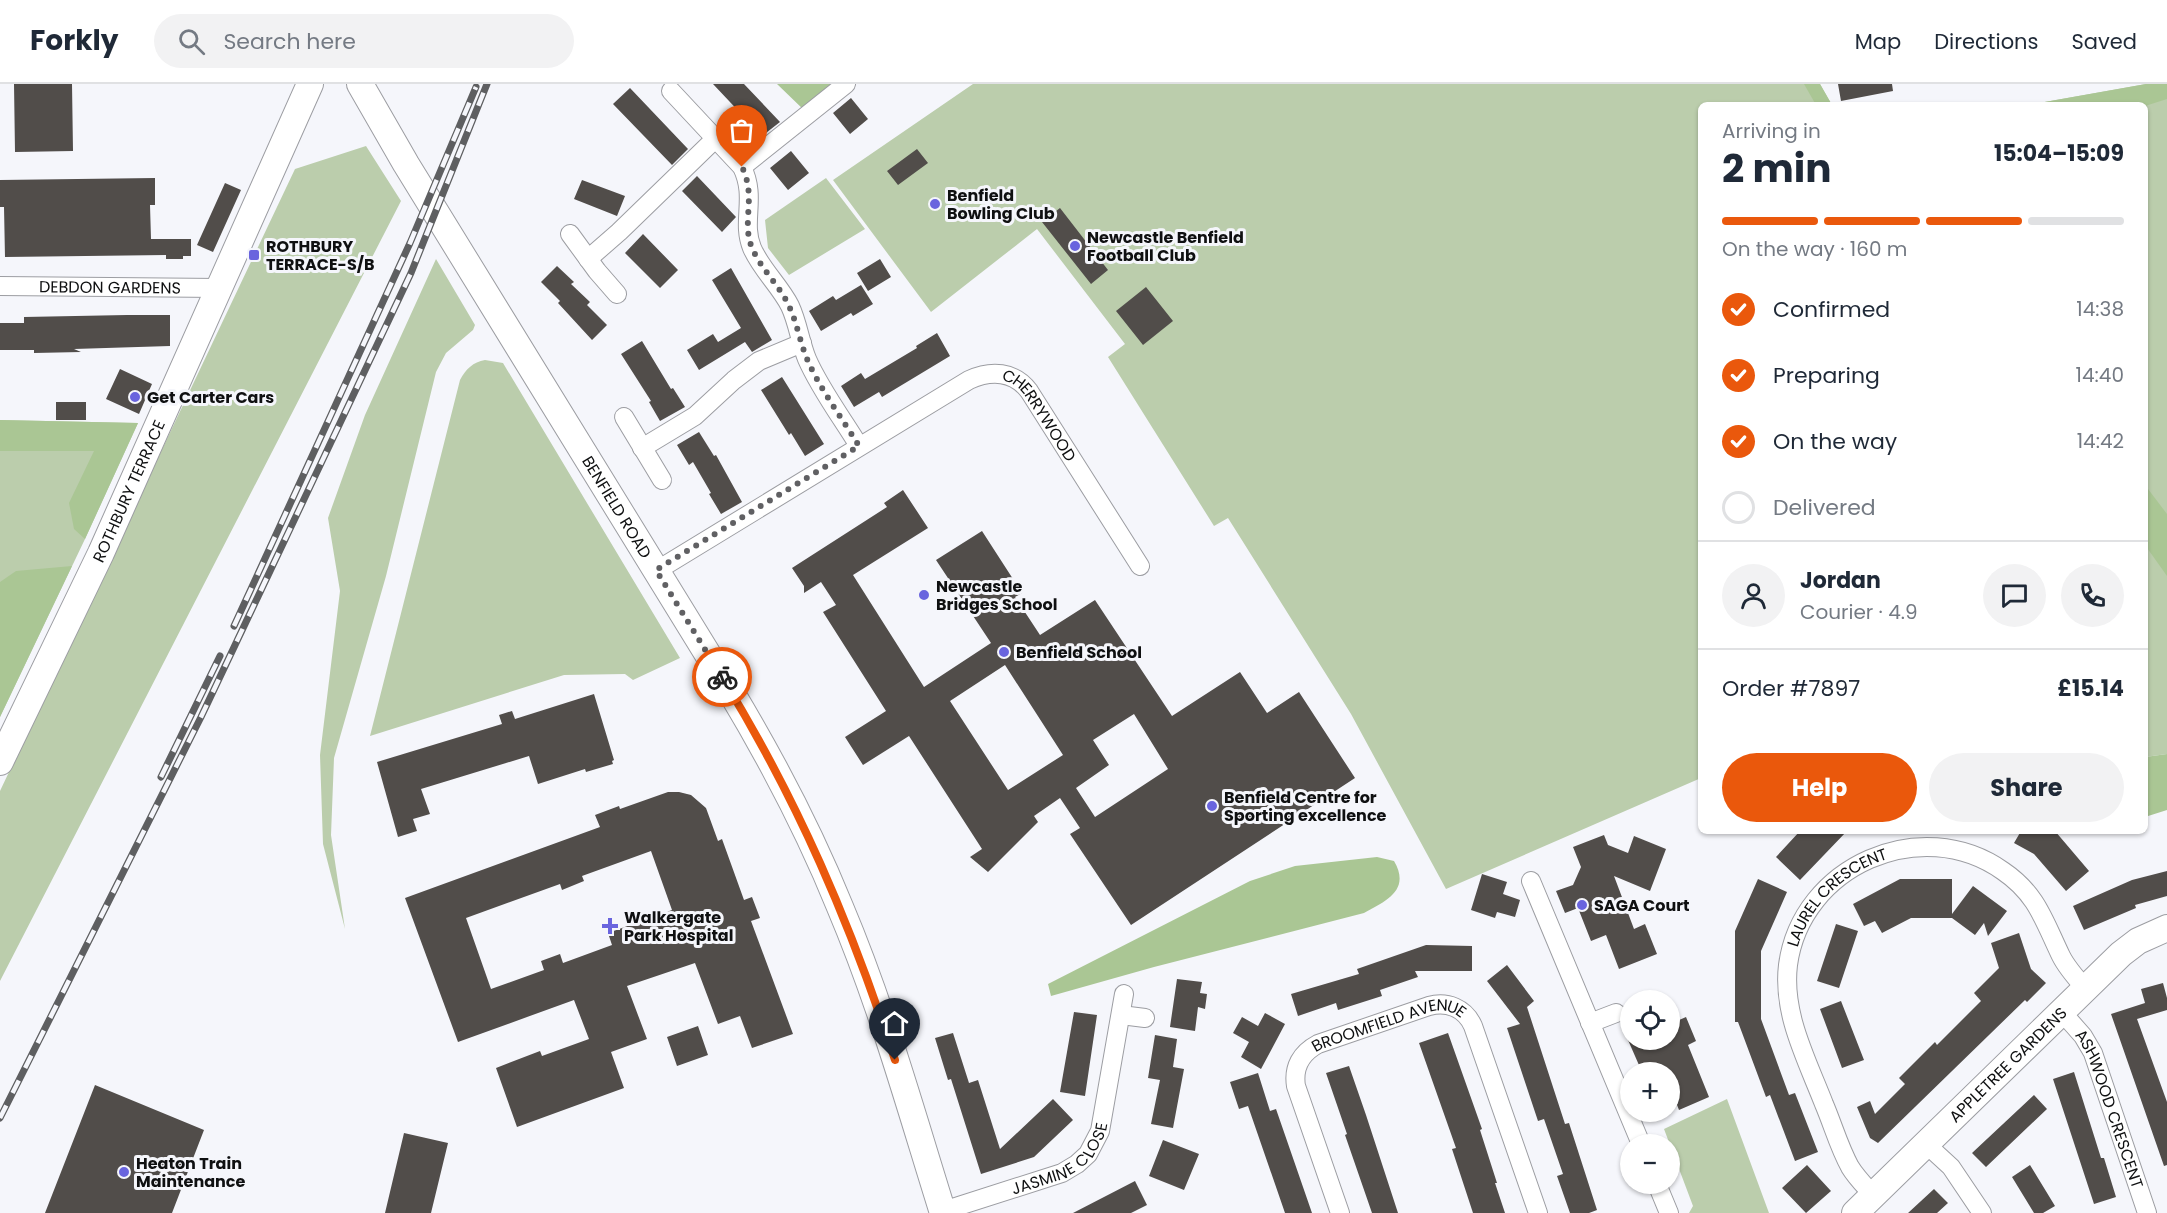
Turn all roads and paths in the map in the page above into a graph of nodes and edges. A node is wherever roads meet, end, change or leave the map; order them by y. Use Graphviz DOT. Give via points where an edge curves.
graph roads {
  1 [pos="310,84"];
  2 [pos="360,84"];
  3 [pos="846,84"];
  4 [pos="671,91"];
  5 [pos="716,138"];
  6 [pos="742,167"];
  7 [pos="570,234"];
  8 [pos="588,258"];
  9 [pos="0,286"];
  10 [pos="220,288"];
  11 [pos="617,294"];
  12 [pos="802,343"];
  13 [pos="624,417"];
  14 [pos="859,446"];
  15 [pos="642,448"];
  16 [pos="662,480"];
  17 [pos="1140,566"];
  18 [pos="656,570"];
  19 [pos="0,762"];
  20 [pos="1531,881"];
  21 [pos="2167,928"];
  22 [pos="2085,988"];
  23 [pos="1124,994"];
  24 [pos="2061,1011"];
  25 [pos="1616,1013"];
  26 [pos="1121,1015"];
  27 [pos="1145,1018"];
  28 [pos="1590,1023"];
  29 [pos="1637,1134"];
  30 [pos="1926,1144"];
  31 [pos="1661,1194"];
  32 [pos="1874,1195"];
  33 [pos="943,1212"];
  34 [pos="1340,1213"];
  35 [pos="1538,1213"];
  36 [pos="1669,1213"];
  37 [pos="1855,1213"];
  38 [pos="1982,1213"];
  39 [pos="2147,1213"];
  1 -- 10 [label="street, ROTHBURY TERRACE"];
  2 -- 18 [label="street, BENFIELD ROAD"];
  3 -- 6 [label="street"];
  4 -- 5 [label="street"];
  5 -- 6 [label="street"];
  5 -- 8 [label="street"];
  6 -- 12 [label="street" via="750,191 748,226 752,249 787,302"];
  7 -- 8 [label="street"];
  8 -- 11 [label="street"];
  9 -- 10 [label="street, DEBDON GARDENS"];
  10 -- 19 [label="street, ROTHBURY TERRACE" via="101,553"];
  12 -- 14 [label="street" via="812,369"];
  12 -- 15 [label="street" via="753,366 700,412"];
  13 -- 15 [label="street"];
  14 -- 17 [label="street, CHERRYWOOD" via="969,380 996,373 1012,377 1029,391"];
  14 -- 18 [label="street, CHERRYWOOD"];
  15 -- 16 [label="street"];
  18 -- 33 [label="street, BENFIELD ROAD" via="753,728 824,870 871,990"];
  20 -- 28 [label="street"];
  21 -- 22 [label="street, APPLETREE GARDENS" via="2138,941"];
  22 -- 24 [label="street, APPLETREE GARDENS"];
  22 -- 32 [label="street, LAUREL CRESCENT" via="2066,966 2048,923 2030,895 2003,871 1968,854 1930,846 1895,850 1850,868 1825,889 1808,910 1796,935 1788,964 1789,1006 1844,1153 1855,1174"];
  23 -- 26 [label="street, JASMINE CLOSE"];
  24 -- 30 [label="street, APPLETREE GARDENS"];
  24 -- 39 [label="street, ASHWOOD CRESCENT" via="2093,1053"];
  25 -- 28 [label="street"];
  26 -- 27 [label="street"];
  26 -- 33 [label="street, JASMINE CLOSE" via="1104,1118 1088,1154 1062,1173"];
  28 -- 29 [label="street"];
  30 -- 32 [label="street, APPLETREE GARDENS"];
  30 -- 38 [label="street" via="1951,1167"];
  31 -- 36 [label="street"];
  32 -- 37 [label="street, APPLETREE GARDENS"];
  34 -- 35 [label="street, BROOMFIELD AVENUE" via="1296,1086 1299,1060 1318,1044 1442,1004 1464,1012 1473,1026"];
}
